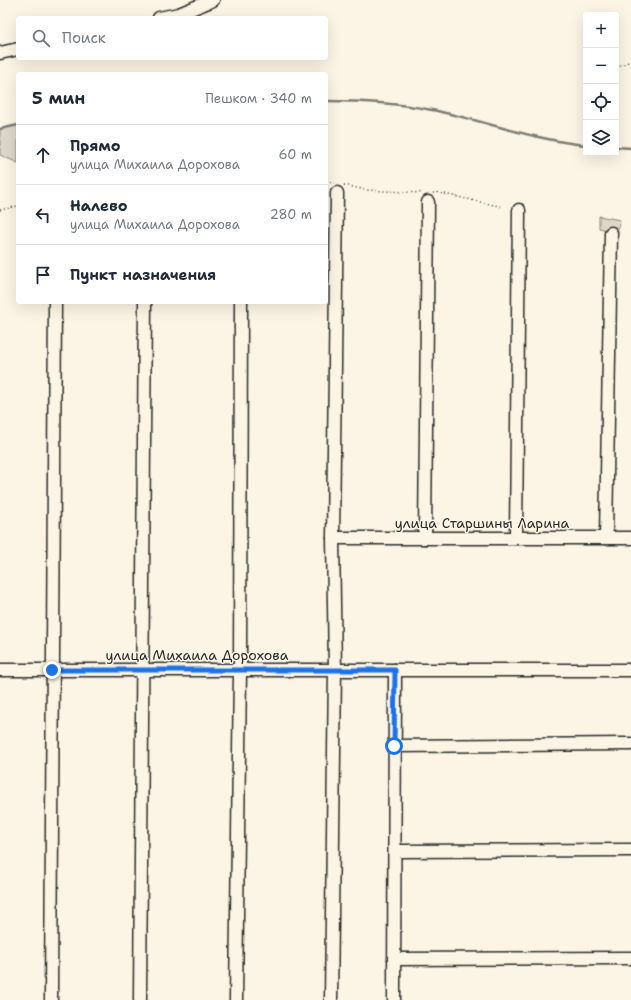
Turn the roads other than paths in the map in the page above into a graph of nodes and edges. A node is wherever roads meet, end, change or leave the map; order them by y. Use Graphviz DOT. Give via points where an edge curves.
graph roads {
  1 [pos="213,0"];
  2 [pos="169,16"];
  3 [pos="16,49"];
  4 [pos="0,53"];
  5 [pos="337,193"];
  6 [pos="429,196"];
  7 [pos="519,210"];
  8 [pos="610,233"];
  9 [pos="56,304"];
  10 [pos="145,304"];
  11 [pos="241,304"];
  12 [pos="333,538"];
  13 [pos="424,538"];
  14 [pos="516,538"];
  15 [pos="606,538"];
  16 [pos="631,538"];
  17 [pos="0,670"];
  18 [pos="52,670"];
  19 [pos="142,670"];
  20 [pos="240,670"];
  21 [pos="335,670"];
  22 [pos="395,670"];
  23 [pos="631,670"];
  24 [pos="631,744"];
  25 [pos="394,746"];
  26 [pos="631,850"];
  27 [pos="395,852"];
  28 [pos="631,958"];
  29 [pos="394,959"];
  30 [pos="51,1000"];
  31 [pos="140,1000"];
  32 [pos="236,1000"];
  33 [pos="331,1000"];
  34 [pos="394,1000"];
  1 -- 2 [label="street"];
  3 -- 4 [label="street"];
  5 -- 12 [label="street"];
  6 -- 13 [label="street"];
  7 -- 14 [label="street"];
  8 -- 15 [label="street"];
  9 -- 18 [label="street"];
  10 -- 19 [label="street"];
  11 -- 20 [label="street"];
  12 -- 13 [label="street, улица Старшины Ларина"];
  12 -- 21 [label="street"];
  13 -- 14 [label="street, улица Старшины Ларина"];
  14 -- 15 [label="street, улица Старшины Ларина"];
  15 -- 16 [label="street, улица Старшины Ларина"];
  17 -- 18 [label="street, улица Михаила Дорохова"];
  18 -- 19 [label="street, улица Михаила Дорохова"];
  18 -- 30 [label="street"];
  19 -- 20 [label="street, улица Михаила Дорохова"];
  19 -- 31 [label="street"];
  20 -- 21 [label="street, улица Михаила Дорохова"];
  20 -- 32 [label="street"];
  21 -- 22 [label="street, улица Михаила Дорохова"];
  21 -- 33 [label="street"];
  22 -- 23 [label="street, улица Михаила Дорохова"];
  22 -- 25 [label="street"];
  24 -- 25 [label="street"];
  25 -- 27 [label="street"];
  26 -- 27 [label="street"];
  27 -- 29 [label="street"];
  28 -- 29 [label="street"];
  29 -- 34 [label="street"];
}
